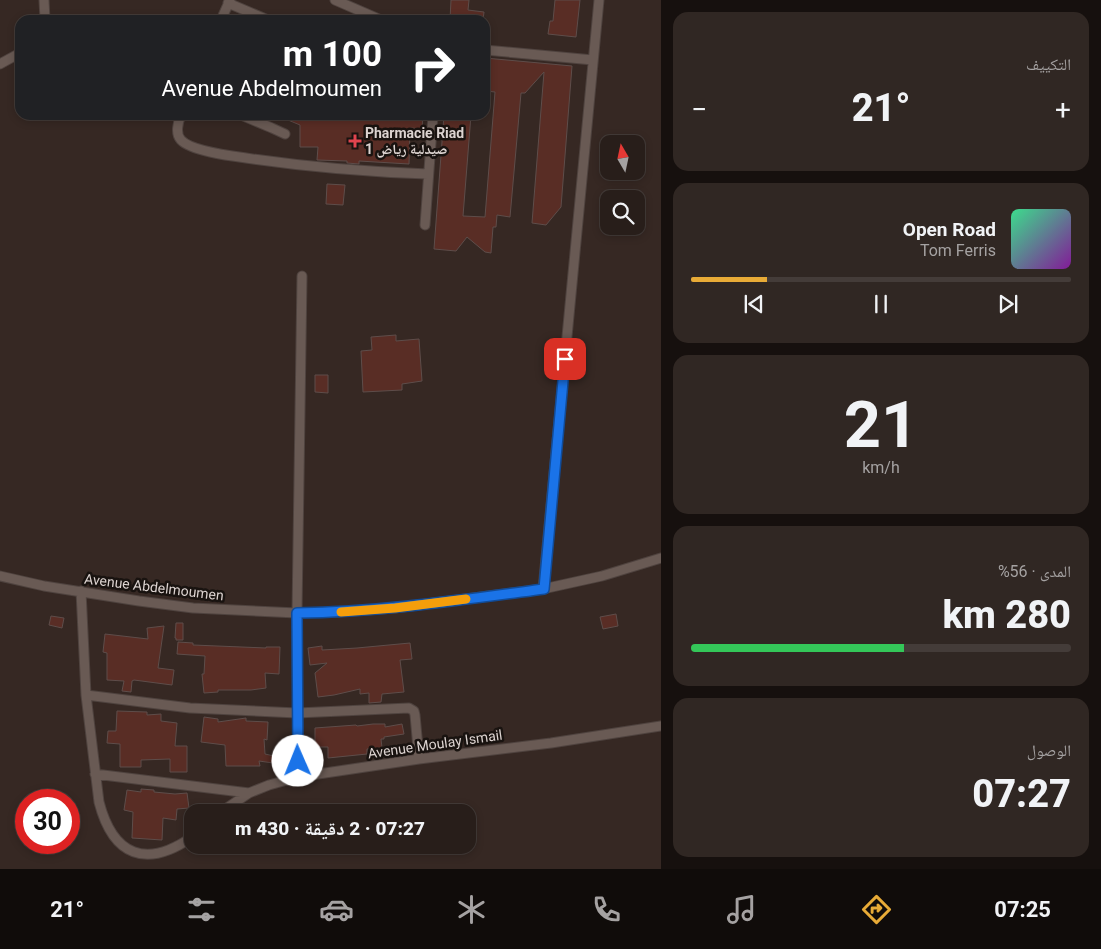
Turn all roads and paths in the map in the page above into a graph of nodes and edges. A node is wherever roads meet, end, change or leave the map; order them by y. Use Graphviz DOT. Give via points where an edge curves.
graph roads {
  1 [pos="44,0"];
  2 [pos="335,0"];
  3 [pos="599,0"];
  4 [pos="229,2"];
  5 [pos="45,15"];
  6 [pos="224,15"];
  7 [pos="257,15"];
  8 [pos="369,15"];
  9 [pos="490,50"];
  10 [pos="15,56"];
  11 [pos="593,60"];
  12 [pos="0,64"];
  13 [pos="180,120"];
  14 [pos="253,120"];
  15 [pos="432,120"];
  16 [pos="285,134"];
  17 [pos="428,174"];
  18 [pos="425,225"];
  19 [pos="302,276"];
  20 [pos="661,558"];
  21 [pos="0,576"];
  22 [pos="544,589"];
  23 [pos="81,591"];
  24 [pos="297,613"];
  25 [pos="86,695"];
  26 [pos="297,714"];
  27 [pos="661,726"];
  28 [pos="419,760"];
  29 [pos="95,774"];
  30 [pos="298,777"];
  31 [pos="249,793"];
  32 [pos="233,804"];
  33 [pos="184,844"];
  1 -- 5 [label="street"];
  2 -- 8 [label="street"];
  3 -- 11 [label="street"];
  4 -- 6 [label="street"];
  4 -- 7 [label="street"];
  9 -- 11 [label="street"];
  10 -- 12 [label="street"];
  11 -- 22 [label="street"];
  13 -- 17 [label="street" via="179,138 186,144 205,150 285,164"];
  14 -- 16 [label="street"];
  15 -- 17 [label="street"];
  17 -- 18 [label="street"];
  19 -- 24 [label="street"];
  20 -- 22 [label="street, Avenue Abdelmoumen"];
  21 -- 23 [label="street, Avenue Abdelmoumen"];
  22 -- 24 [label="street, Avenue Abdelmoumen" via="395,608"];
  23 -- 24 [label="street, Avenue Abdelmoumen" via="193,608"];
  23 -- 25 [label="street"];
  24 -- 26 [label="street"];
  25 -- 26 [label="street" via="190,708"];
  25 -- 29 [label="street"];
  26 -- 28 [label="street" via="412,708"];
  26 -- 30 [label="street"];
  27 -- 28 [label="street, Avenue Moulay Ismail"];
  28 -- 30 [label="street, Avenue Moulay Ismail"];
  29 -- 31 [label="street"];
  29 -- 33 [label="street" via="98,802 106,824 121,848 134,858 147,860 161,858"];
  30 -- 31 [label="street, Avenue Moulay Ismail"];
  31 -- 32 [label="street, Avenue Moulay Ismail"];
}
